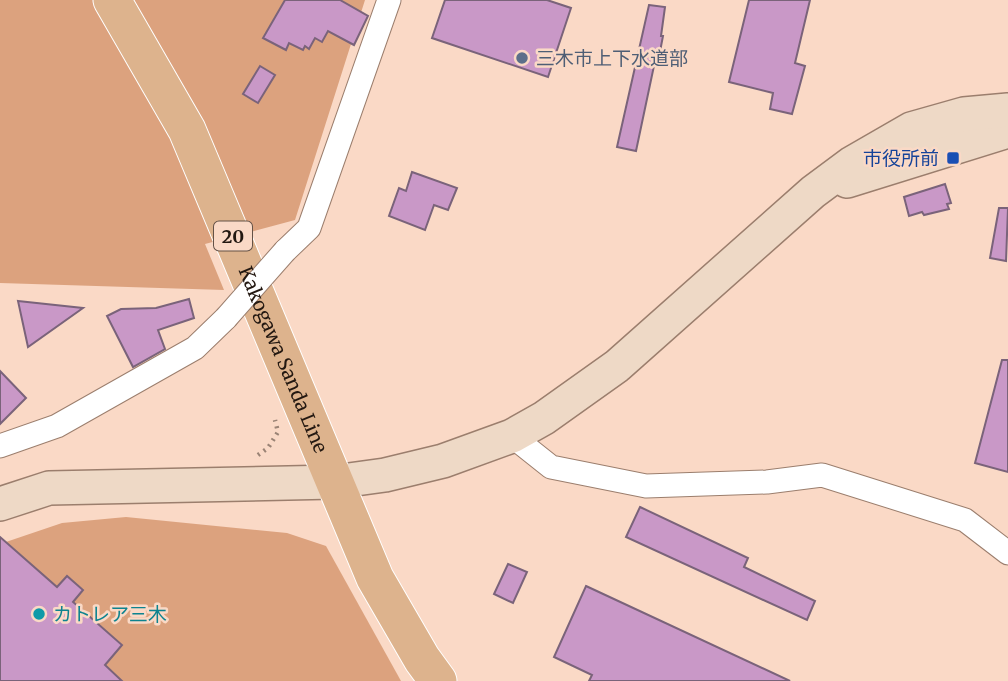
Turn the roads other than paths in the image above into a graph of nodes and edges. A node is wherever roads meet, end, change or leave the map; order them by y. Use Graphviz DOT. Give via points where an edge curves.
graph roads {
  1 [pos="112,0"];
  2 [pos="389,0"];
  3 [pos="1008,110"];
  4 [pos="1008,131"];
  5 [pos="813,192"];
  6 [pos="512,436"];
  7 [pos="0,446"];
  8 [pos="334,482"];
  9 [pos="0,504"];
  10 [pos="1008,553"];
  11 [pos="438,681"];
  1 -- 8 [label="main road, Kakogawa Sanda Line / 20" via="187,130"];
  2 -- 7 [label="street, bridge" via="309,228 195,348 57,426"];
  3 -- 5 [label="street" via="964,114 911,129"];
  4 -- 5 [label="street"];
  5 -- 6 [label="street" via="617,366"];
  6 -- 8 [label="street" via="443,461"];
  6 -- 10 [label="street" via="551,467 646,486 767,482 822,475 965,520"];
  8 -- 9 [label="street" via="49,488"];
  8 -- 11 [label="main road, Kakogawa Sanda Line / 20" via="375,578"];
}
